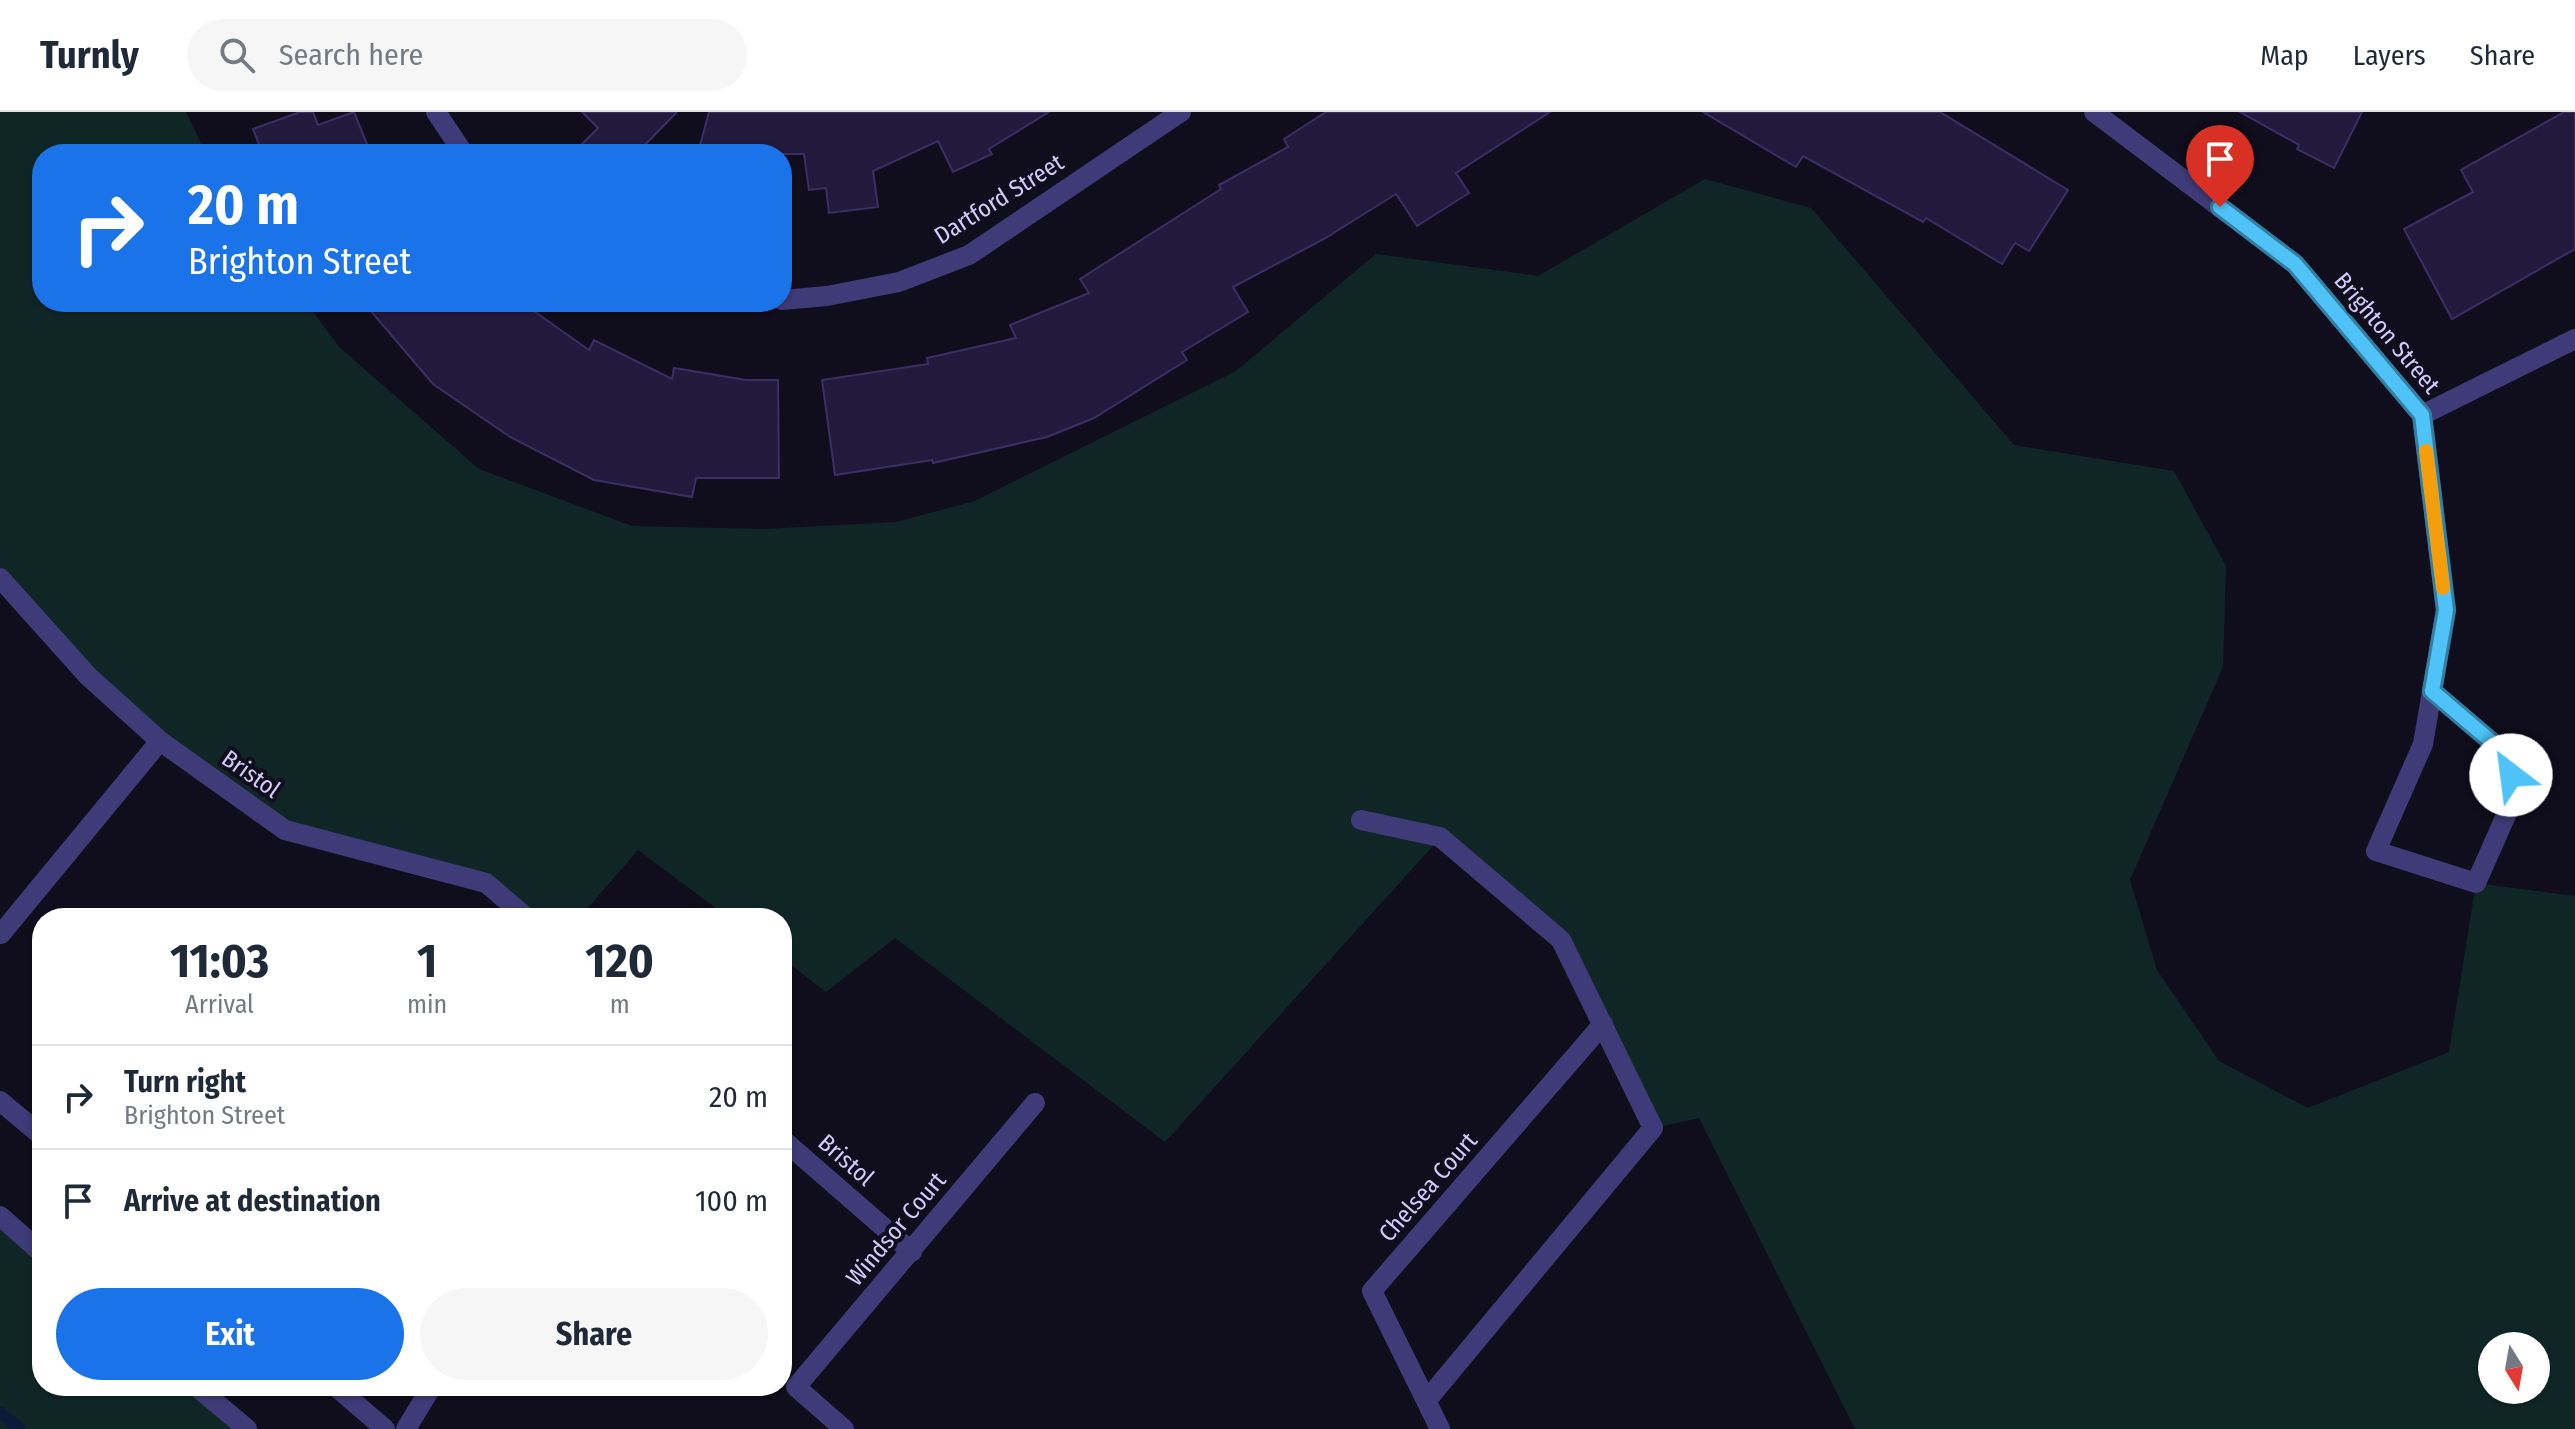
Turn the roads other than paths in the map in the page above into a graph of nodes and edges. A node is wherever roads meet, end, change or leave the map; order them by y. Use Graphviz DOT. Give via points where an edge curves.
graph roads {
  1 [pos="436,112"];
  2 [pos="1181,112"];
  3 [pos="2094,112"];
  4 [pos="457,144"];
  5 [pos="792,299"];
  6 [pos="2575,339"];
  7 [pos="2422,415"];
  8 [pos="0,578"];
  9 [pos="2432,691"];
  10 [pos="160,741"];
  11 [pos="1361,820"];
  12 [pos="515,908"];
  13 [pos="1,934"];
  14 [pos="1603,1024"];
  15 [pos="0,1101"];
  16 [pos="1035,1103"];
  17 [pos="32,1128"];
  18 [pos="792,1148"];
  19 [pos="0,1216"];
  20 [pos="32,1244"];
  21 [pos="912,1252"];
  22 [pos="208,1396"];
  23 [pos="347,1396"];
  24 [pos="426,1396"];
  25 [pos="1427,1400"];
  26 [pos="247,1429"];
  27 [pos="385,1429"];
  28 [pos="406,1429"];
  29 [pos="844,1429"];
  30 [pos="1440,1429"];
  1 -- 4 [label="street"];
  2 -- 5 [label="street, Dartford Street" via="969,255 899,282"];
  3 -- 7 [label="street, Brighton Street" via="2295,264"];
  6 -- 7 [label="street"];
  7 -- 9 [label="street, Brighton Street" via="2446,610"];
  8 -- 10 [label="street, Bristol" via="88,676"];
  9 -- 9 [label="street, Brighton Street" via="2423,744 2376,851 2476,883 2515,795 2507,755"];
  10 -- 12 [label="street, Bristol" via="285,830 486,883"];
  10 -- 13 [label="street"];
  11 -- 14 [label="street" via="1440,837 1561,940"];
  14 -- 25 [label="street" via="1653,1128"];
  14 -- 25 [label="street, Chelsea Court" via="1372,1291"];
  15 -- 17 [label="street"];
  16 -- 21 [label="street, Windsor Court"];
  18 -- 21 [label="street, Bristol"];
  19 -- 20 [label="street"];
  21 -- 29 [label="street, Windsor Court" via="796,1387"];
  22 -- 26 [label="street"];
  23 -- 27 [label="street"];
  24 -- 28 [label="street"];
  25 -- 30 [label="street, Chelsea Court"];
}
